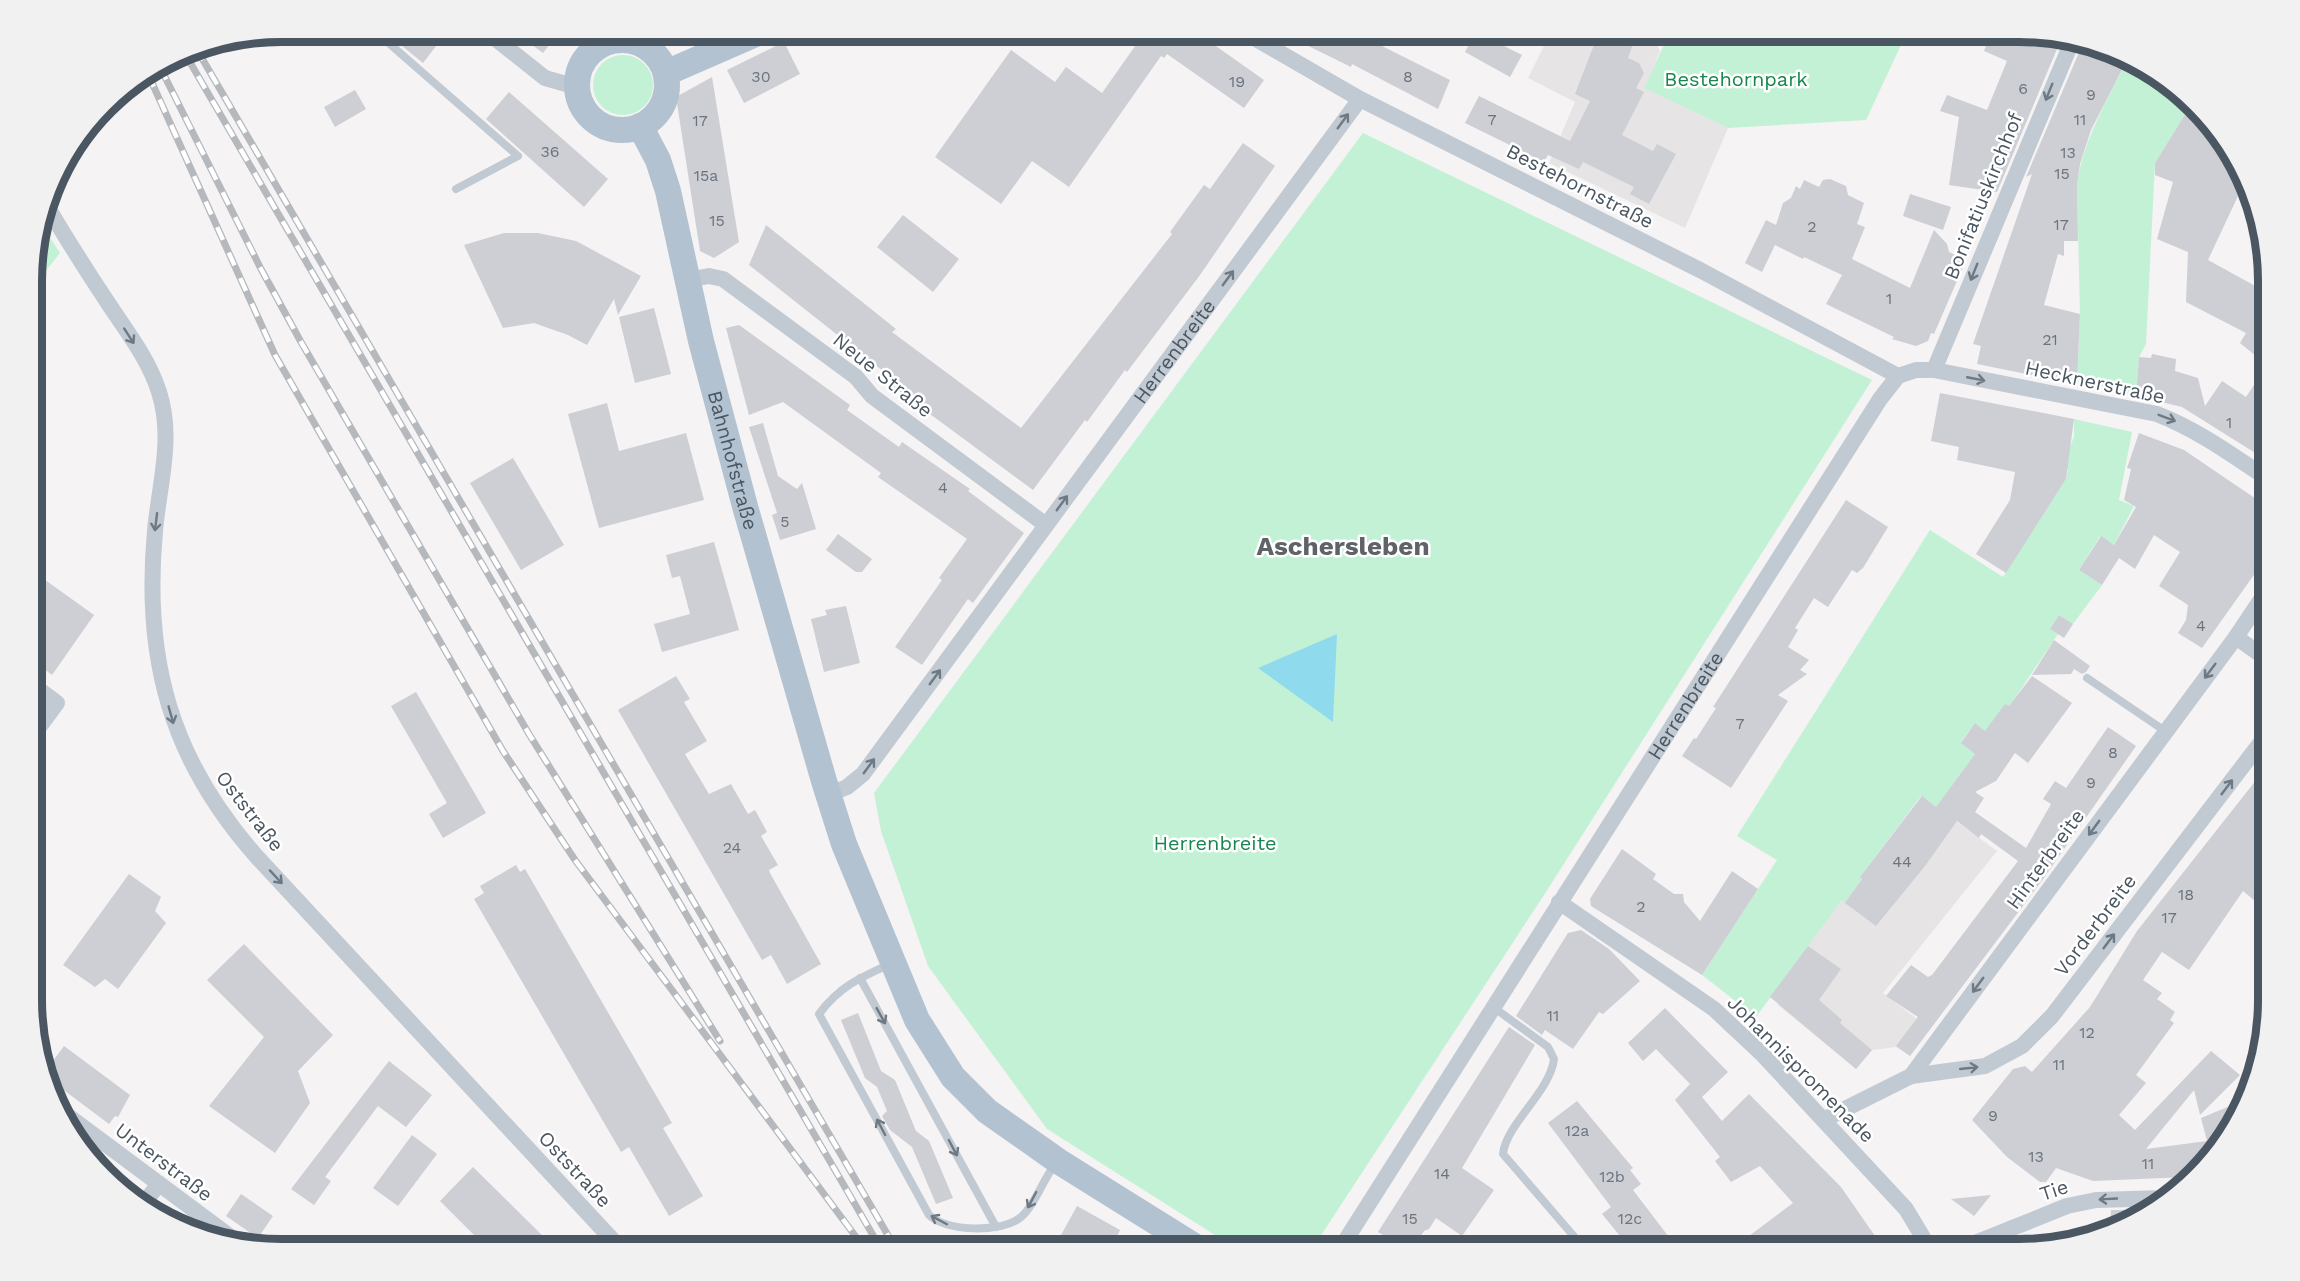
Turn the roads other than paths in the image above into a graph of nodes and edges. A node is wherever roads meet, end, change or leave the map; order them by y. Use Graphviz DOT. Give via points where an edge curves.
graph roads {
  1 [pos="387,42"];
  2 [pos="500,42"];
  3 [pos="609,42"];
  4 [pos="639,42"];
  5 [pos="737,42"];
  6 [pos="1261,42"];
  7 [pos="2069,48"];
  8 [pos="666,73"];
  9 [pos="577,87"];
  10 [pos="1360,99"];
  11 [pos="640,126"];
  12 [pos="456,189"];
  13 [pos="51,215"];
  14 [pos="687,280"];
  15 [pos="1934,370"];
  16 [pos="1898,376"];
  17 [pos="2258,472"];
  18 [pos="1046,525"];
  19 [pos="2258,604"];
  20 [pos="2236,637"];
  21 [pos="2258,653"];
  22 [pos="2087,678"];
  23 [pos="42,692"];
  24 [pos="42,723"];
  25 [pos="2165,731"];
  26 [pos="2258,746"];
  27 [pos="828,795"];
  28 [pos="1559,903"];
  29 [pos="892,963"];
  30 [pos="860,978"];
  31 [pos="1492,1007"];
  32 [pos="1911,1077"];
  33 [pos="1825,1119"];
  34 [pos="75,1122"];
  35 [pos="1058,1161"];
  36 [pos="159,1184"];
  37 [pos="2153,1198"];
  38 [pos="147,1199"];
  39 [pos="996,1227"];
  40 [pos="224,1232"];
  41 [pos="612,1239"];
  42 [pos="1183,1239"];
  43 [pos="1346,1239"];
  44 [pos="1576,1239"];
  45 [pos="1924,1239"];
  46 [pos="1985,1239"];
  1 -- 12 [label="lane" via="518,156"];
  2 -- 9 [label="street" via="545,78"];
  3 -- 9 [label="main road" via="592,51 581,68"];
  4 -- 8 [label="main road" via="658,57"];
  5 -- 8 [label="main road"];
  6 -- 10 [label="street, Bestehornstraße"];
  7 -- 15 [label="street, Bonifatiuskirchhof, one-way"];
  8 -- 11 [label="main road" via="663,104 654,117"];
  9 -- 11 [label="main road" via="584,109 601,124 624,130"];
  10 -- 16 [label="street, Bestehornstraße" via="1700,270"];
  18 -- 10 [label="street, Herrenbreite, one-way"];
  11 -- 14 [label="main road, Bahnhofstraße" via="663,174"];
  13 -- 41 [label="street, Oststraße, one-way" via="146,361 159,392 166,446 155,529 152,596 158,663 186,754 217,808"];
  14 -- 18 [label="street, Neue Straße" via="710,276 723,279"];
  14 -- 27 [label="main road, Bahnhofstraße" via="746,510"];
  15 -- 16 [label="street, Hecknerstraße"];
  15 -- 17 [label="street, Hecknerstraße, one-way" via="2157,414 2184,424"];
  16 -- 28 [label="street, Herrenbreite"];
  27 -- 18 [label="street, Herrenbreite, one-way" via="863,774"];
  19 -- 20 [label="street, Hinterbreite"];
  20 -- 21 [label="street"];
  20 -- 25 [label="street, Hinterbreite, one-way"];
  22 -- 25 [label="lane"];
  23 -- 24 [label="street" via="57,703"];
  25 -- 32 [label="street, Hinterbreite, one-way"];
  32 -- 26 [label="street, Vorderbreite, one-way" via="1985,1066 2032,1038"];
  27 -- 29 [label="main road"];
  28 -- 31 [label="street, Herrenbreite"];
  28 -- 33 [label="street, Johannispromenade" via="1714,1009"];
  29 -- 30 [label="lane"];
  29 -- 35 [label="main road" via="917,1020 953,1077 987,1111"];
  30 -- 39 [label="lane, one-way"];
  39 -- 30 [label="lane, one-way" via="954,1227 929,1215 831,1039 819,1014 833,995"];
  31 -- 43 [label="street, Herrenbreite"];
  31 -- 44 [label="lane" via="1548,1047 1554,1059 1543,1086 1503,1154"];
  32 -- 33 [label="street, Hinterbreite"];
  33 -- 45 [label="street, Johannispromenade" via="1906,1209"];
  34 -- 36 [label="street, Unterstraße"];
  35 -- 39 [label="lane, one-way" via="1023,1215"];
  35 -- 42 [label="main road"];
  36 -- 38 [label="street"];
  36 -- 40 [label="street, Unterstraße"];
  37 -- 46 [label="street, Tie, one-way" via="2096,1200 2067,1206"];
}
